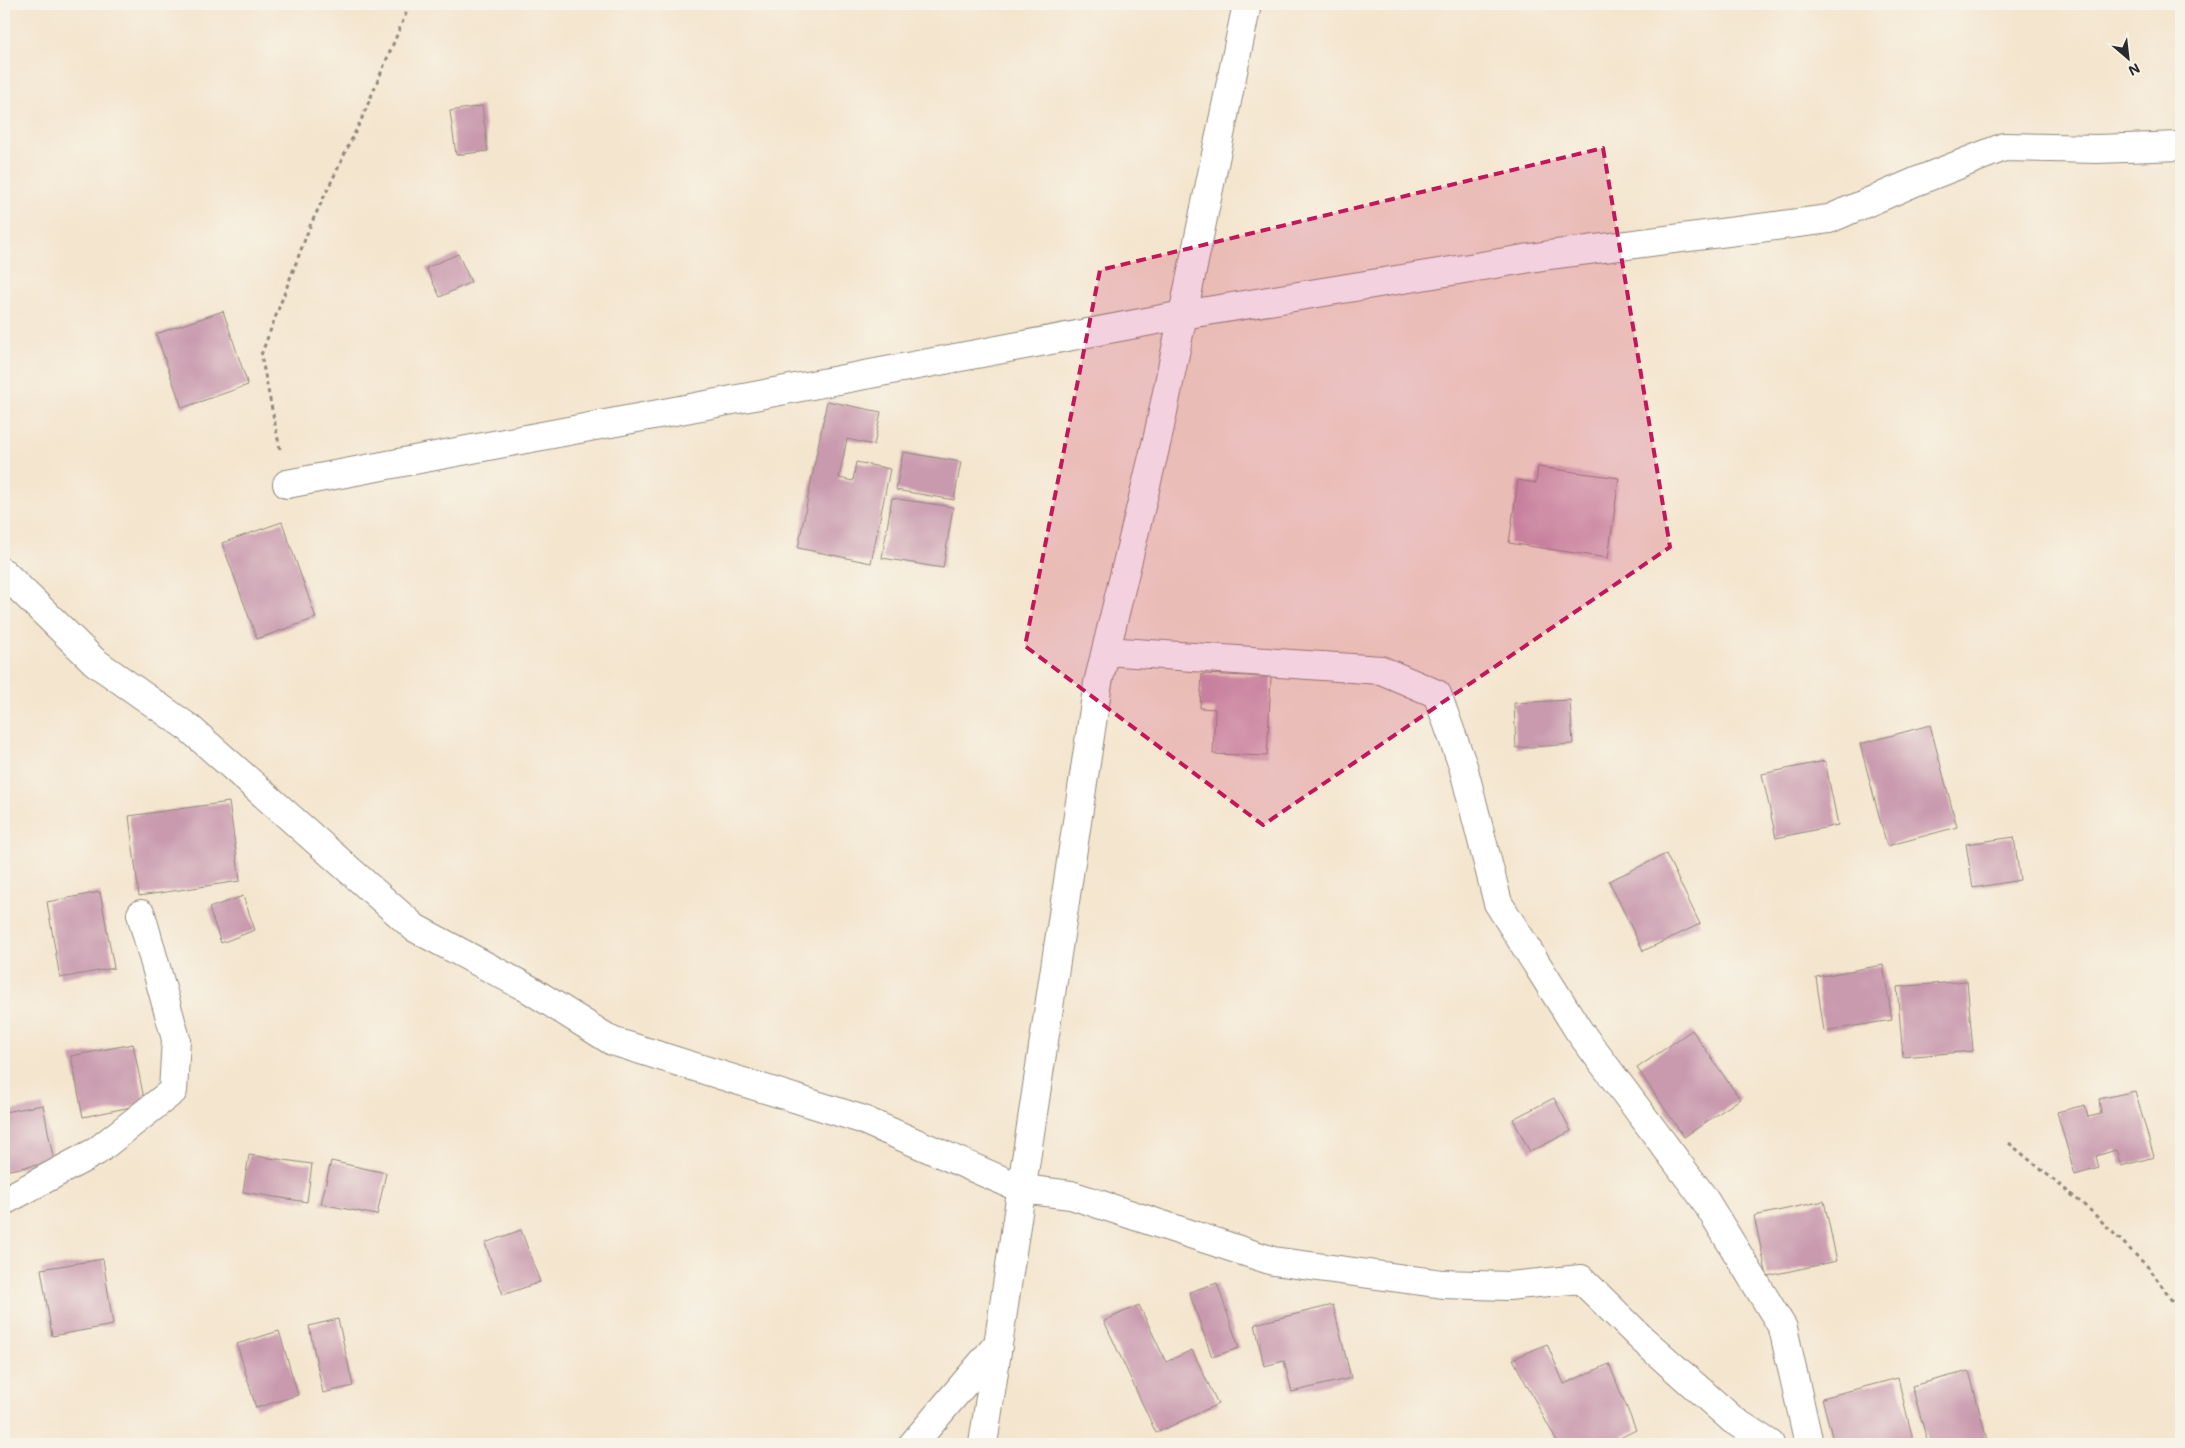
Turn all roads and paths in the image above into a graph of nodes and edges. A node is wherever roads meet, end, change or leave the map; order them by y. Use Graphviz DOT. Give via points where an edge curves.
graph roads {
  1 [pos="410,4"];
  2 [pos="1247,4"];
  3 [pos="2181,146"];
  4 [pos="1183,315"];
  5 [pos="287,484"];
  6 [pos="4,573"];
  7 [pos="1106,651"];
  8 [pos="141,914"];
  9 [pos="2009,1143"];
  10 [pos="1022,1189"];
  11 [pos="4,1201"];
  12 [pos="2181,1314"];
  13 [pos="998,1344"];
  14 [pos="912,1444"];
  15 [pos="983,1444"];
  16 [pos="1770,1444"];
  17 [pos="1808,1444"];
  1 -- 5 [label="path" via="362,118 310,226 261,355"];
  2 -- 4 [label="street"];
  3 -- 4 [label="street" via="2097,149 2004,147 1829,219 1549,254"];
  4 -- 5 [label="street"];
  4 -- 7 [label="street" via="1158,436"];
  6 -- 10 [label="street" via="95,662 189,728 415,928 529,989 612,1041 861,1119"];
  7 -- 10 [label="street" via="1098,683"];
  7 -- 17 [label="street" via="1381,670 1437,694 1463,766 1498,902 1579,1031 1703,1197 1783,1328"];
  8 -- 11 [label="street" via="176,1039 173,1090 97,1151"];
  9 -- 12 [label="path" via="2090,1210 2150,1269"];
  10 -- 13 [label="street"];
  10 -- 16 [label="street" via="1071,1195 1273,1261 1443,1284 1508,1286 1581,1279 1733,1420"];
  13 -- 14 [label="street"];
  13 -- 15 [label="street"];
}
